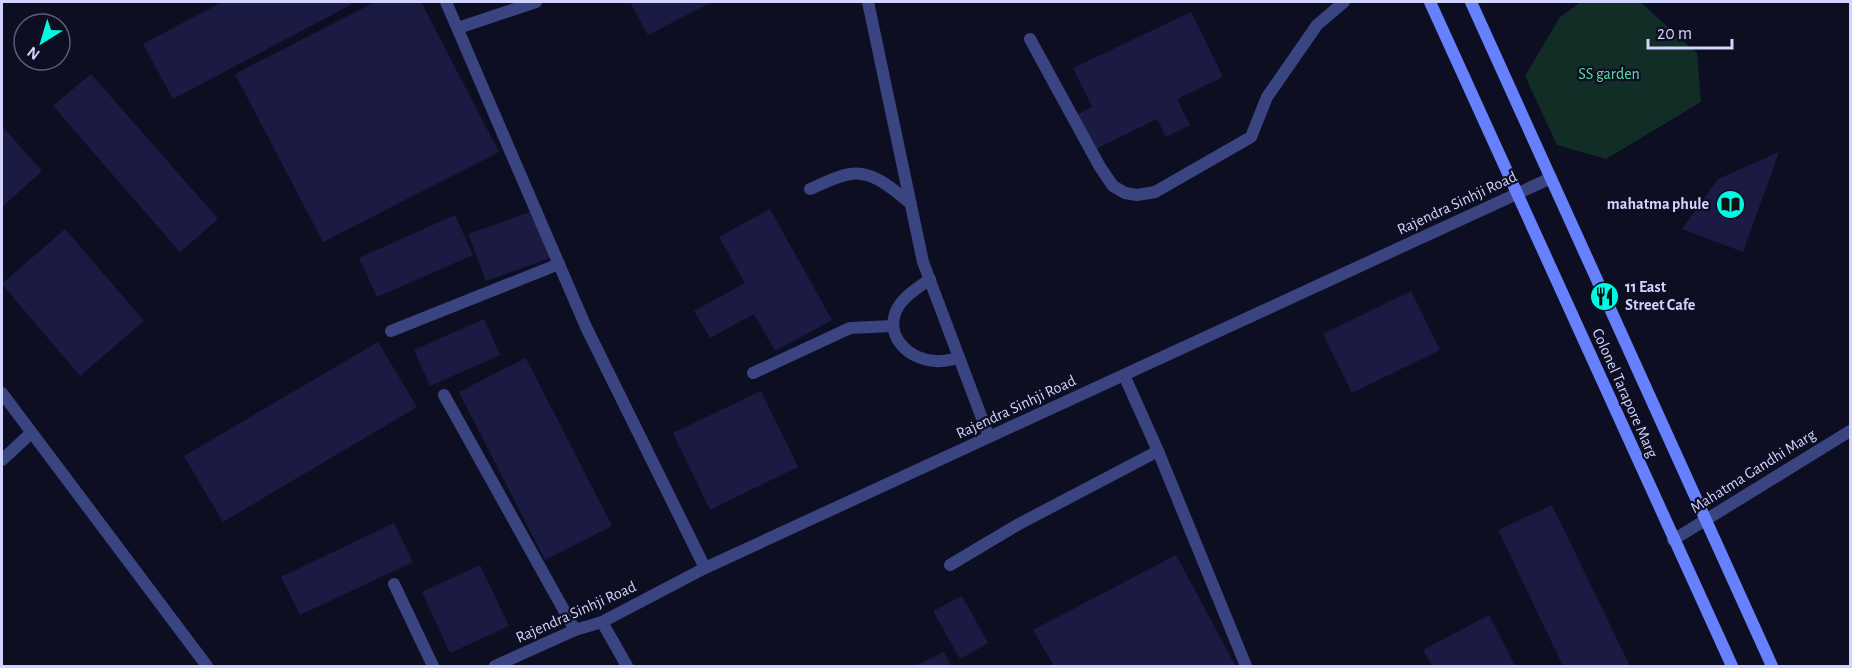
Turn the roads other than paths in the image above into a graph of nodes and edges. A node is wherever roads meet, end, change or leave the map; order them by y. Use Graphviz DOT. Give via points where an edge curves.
graph roads {
  1 [pos="446,2"];
  2 [pos="536,2"];
  3 [pos="868,2"];
  4 [pos="1344,2"];
  5 [pos="1430,2"];
  6 [pos="1471,2"];
  7 [pos="458,28"];
  8 [pos="1030,39"];
  9 [pos="1551,178"];
  10 [pos="810,189"];
  11 [pos="1517,194"];
  12 [pos="911,204"];
  13 [pos="559,264"];
  14 [pos="930,279"];
  15 [pos="893,326"];
  16 [pos="391,331"];
  17 [pos="959,358"];
  18 [pos="753,373"];
  19 [pos="1124,375"];
  20 [pos="2,393"];
  21 [pos="444,395"];
  22 [pos="1851,430"];
  23 [pos="31,433"];
  24 [pos="988,437"];
  25 [pos="1158,452"];
  26 [pos="2,460"];
  27 [pos="1706,520"];
  28 [pos="1673,540"];
  29 [pos="950,565"];
  30 [pos="705,568"];
  31 [pos="393,584"];
  32 [pos="602,622"];
  33 [pos="575,630"];
  34 [pos="207,666"];
  35 [pos="433,666"];
  36 [pos="495,666"];
  37 [pos="627,666"];
  38 [pos="1246,666"];
  39 [pos="1732,666"];
  40 [pos="1772,666"];
  1 -- 7 [label="street"];
  2 -- 7 [label="street"];
  3 -- 12 [label="street"];
  4 -- 8 [label="street" via="1317,25 1273,88 1251,137 1155,192 1137,195 1113,186"];
  5 -- 11 [label="main road, Colonel Tarapore Marg"];
  6 -- 9 [label="main road, Colonel Tarapore Marg"];
  7 -- 13 [label="street"];
  9 -- 11 [label="street, Rajendra Sinhji Road"];
  9 -- 27 [label="main road, Colonel Tarapore Marg"];
  10 -- 12 [label="street" via="849,174 868,175"];
  11 -- 19 [label="street, Rajendra Sinhji Road"];
  11 -- 28 [label="main road, Colonel Tarapore Marg"];
  12 -- 14 [label="street"];
  13 -- 16 [label="street"];
  13 -- 30 [label="street"];
  14 -- 15 [label="street" via="902,303"];
  14 -- 17 [label="street"];
  15 -- 17 [label="street" via="895,339 922,359"];
  15 -- 18 [label="street" via="850,328"];
  17 -- 24 [label="street"];
  19 -- 24 [label="street, Rajendra Sinhji Road"];
  19 -- 25 [label="street"];
  20 -- 23 [label="street"];
  21 -- 33 [label="street"];
  22 -- 27 [label="street, Mahatma Gandhi Marg"];
  23 -- 26 [label="street"];
  23 -- 34 [label="street"];
  24 -- 30 [label="street, Rajendra Sinhji Road"];
  25 -- 29 [label="street" via="1019,524"];
  25 -- 38 [label="street"];
  27 -- 28 [label="street, Mahatma Gandhi Marg"];
  27 -- 40 [label="main road, Colonel Tarapore Marg"];
  28 -- 39 [label="main road, Colonel Tarapore Marg"];
  30 -- 32 [label="street, Rajendra Sinhji Road"];
  31 -- 35 [label="street"];
  32 -- 33 [label="street, Rajendra Sinhji Road"];
  32 -- 37 [label="street"];
  33 -- 36 [label="street, Rajendra Sinhji Road"];
}
